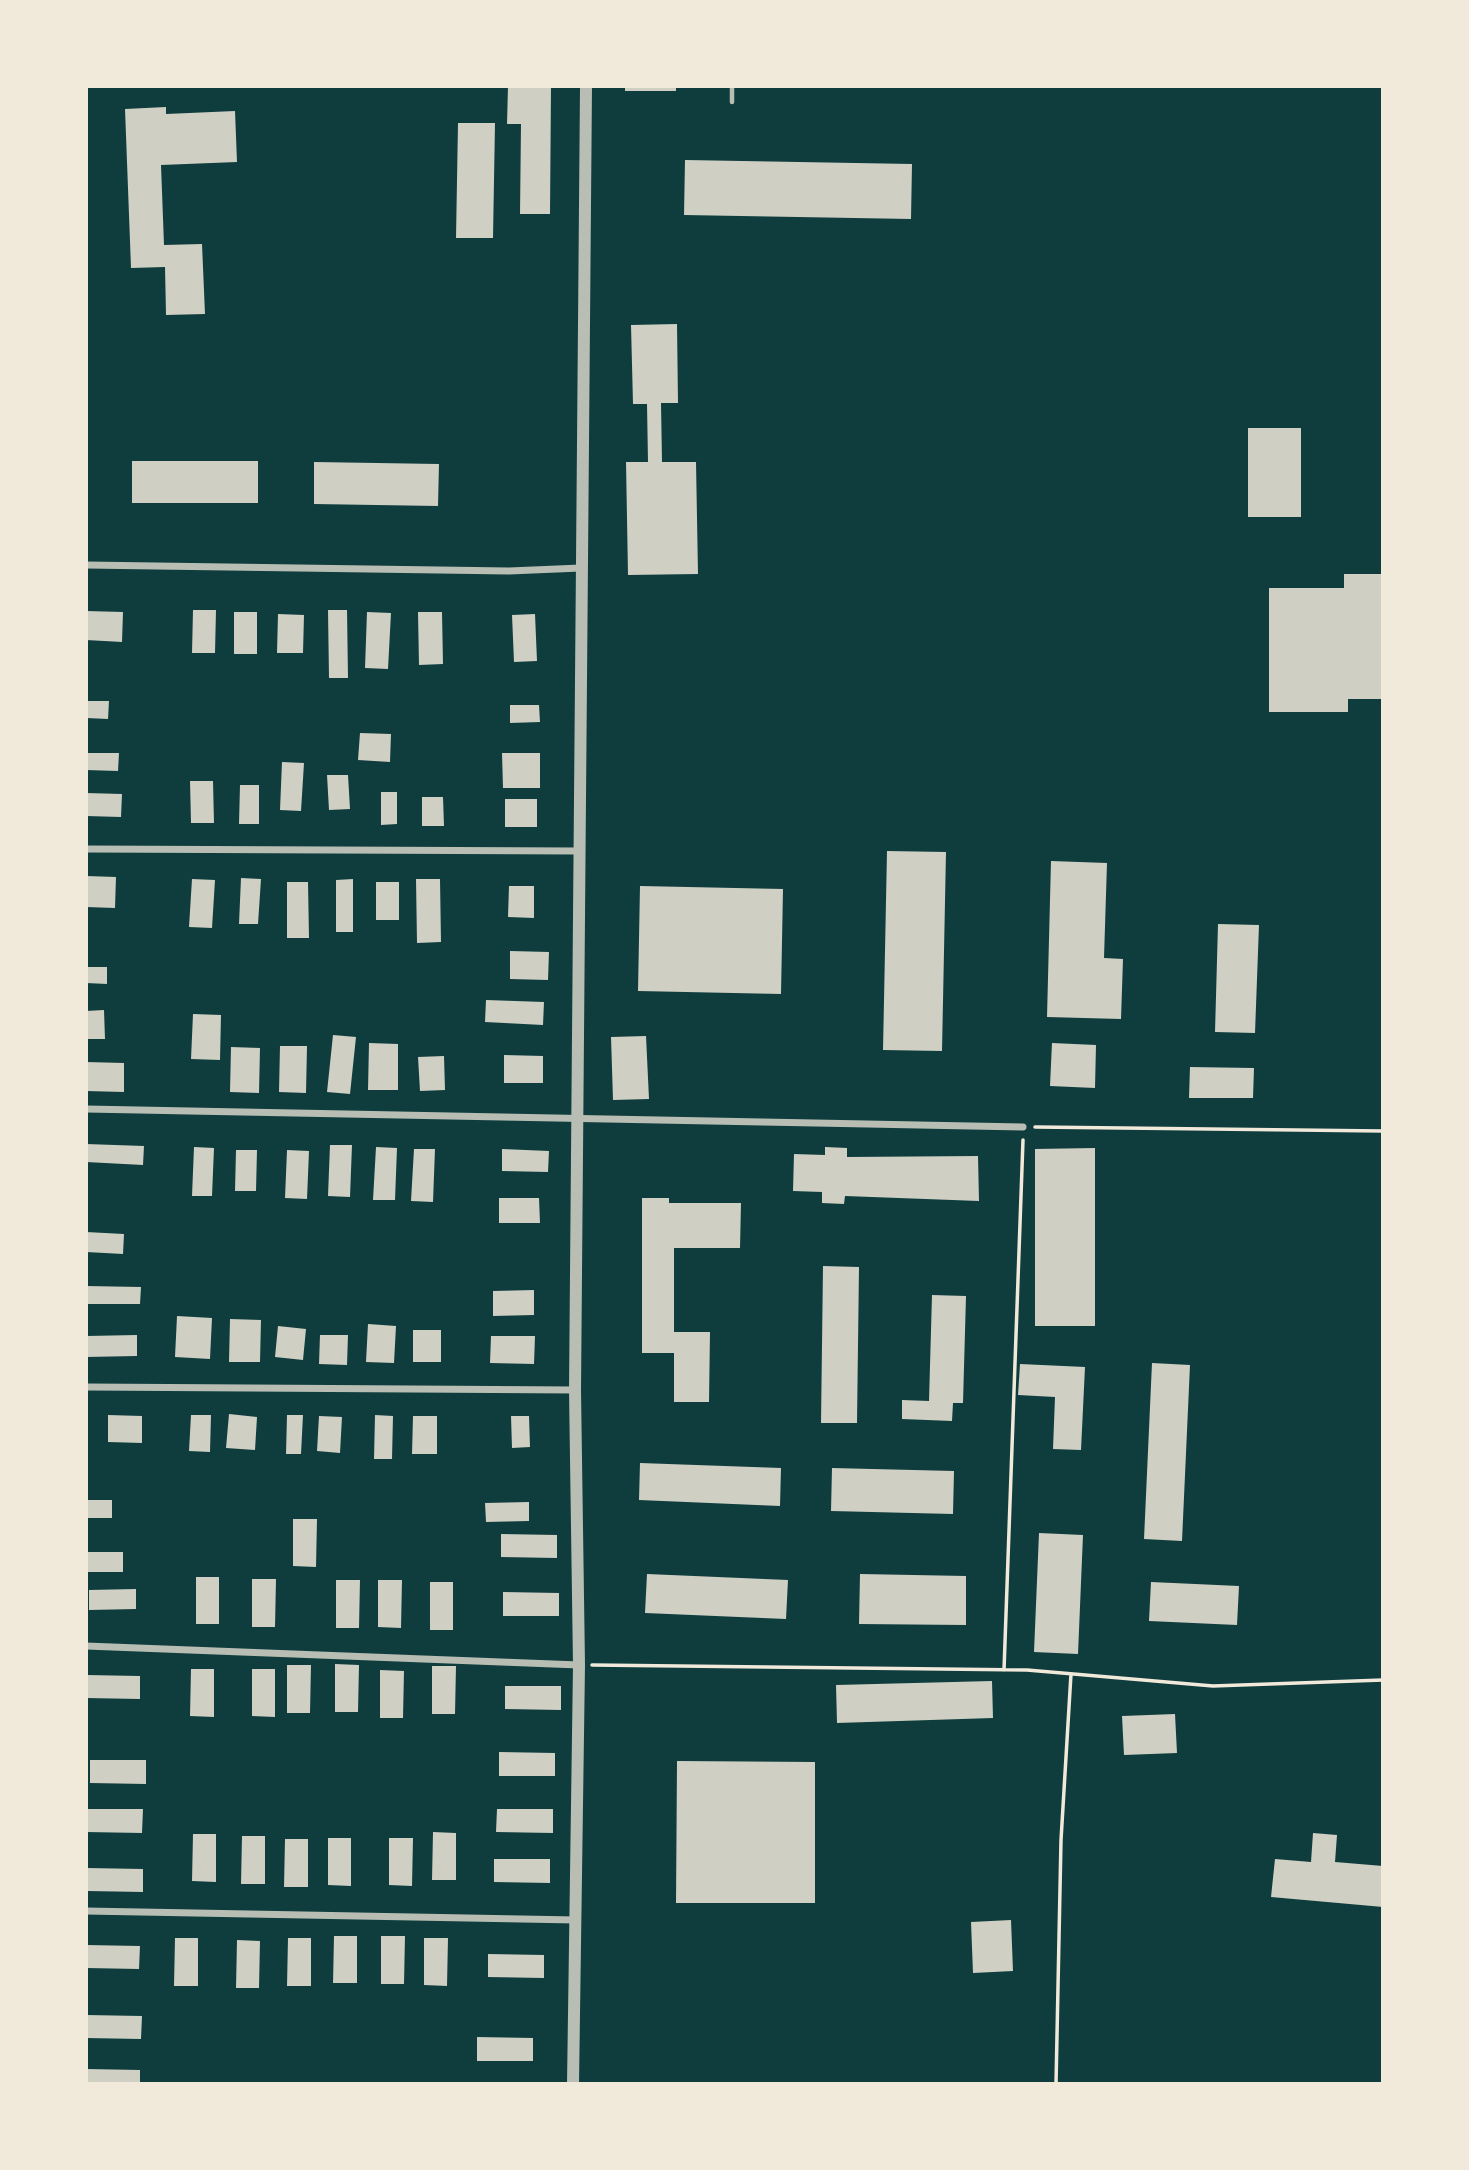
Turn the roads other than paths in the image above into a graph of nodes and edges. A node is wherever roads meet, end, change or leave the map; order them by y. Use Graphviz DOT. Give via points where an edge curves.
graph roads {
  1 [pos="586,86"];
  2 [pos="732,86"];
  3 [pos="732,102"];
  4 [pos="86,565"];
  5 [pos="581,568"];
  6 [pos="86,849"];
  7 [pos="579,851"];
  8 [pos="86,1109"];
  9 [pos="577,1120"];
  10 [pos="1023,1127"];
  11 [pos="86,1387"];
  12 [pos="575,1390"];
  13 [pos="86,1646"];
  14 [pos="579,1665"];
  15 [pos="86,1911"];
  16 [pos="576,1920"];
  17 [pos="573,2084"];
  1 -- 5 [label="street"];
  2 -- 3 [label="lane"];
  4 -- 5 [label="street"];
  5 -- 7 [label="street"];
  6 -- 7 [label="street"];
  7 -- 9 [label="street"];
  8 -- 9 [label="street"];
  9 -- 10 [label="street"];
  9 -- 12 [label="street"];
  11 -- 12 [label="street"];
  12 -- 14 [label="street"];
  13 -- 14 [label="street"];
  14 -- 16 [label="street"];
  15 -- 16 [label="street"];
  16 -- 17 [label="street"];
}
